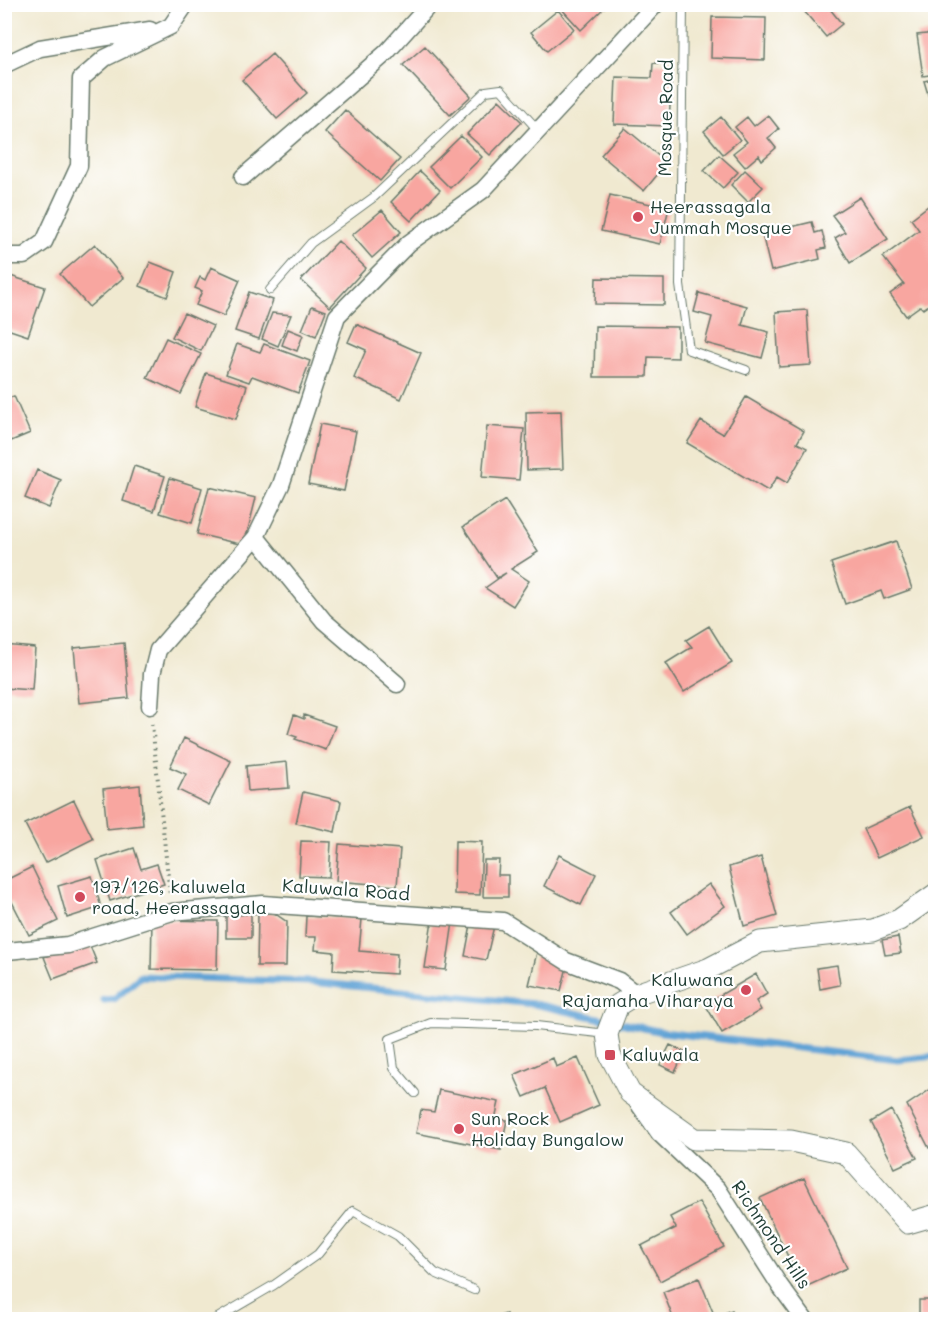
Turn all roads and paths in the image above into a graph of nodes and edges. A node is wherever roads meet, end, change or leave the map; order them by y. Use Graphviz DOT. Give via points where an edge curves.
graph roads {
  1 [pos="186,4"];
  2 [pos="430,4"];
  3 [pos="656,4"];
  4 [pos="684,4"];
  5 [pos="171,26"];
  6 [pos="4,64"];
  7 [pos="538,130"];
  8 [pos="243,177"];
  9 [pos="4,256"];
  10 [pos="270,290"];
  11 [pos="746,370"];
  12 [pos="256,537"];
  13 [pos="397,684"];
  14 [pos="150,706"];
  15 [pos="936,894"];
  16 [pos="172,912"];
  17 [pos="5,951"];
  18 [pos="627,1000"];
  19 [pos="608,1030"];
  20 [pos="415,1093"];
  21 [pos="630,1093"];
  22 [pos="936,1215"];
  23 [pos="474,1290"];
  24 [pos="214,1320"];
  25 [pos="805,1320"];
  1 -- 5 [label="street"];
  2 -- 8 [label="street" via="386,53"];
  3 -- 7 [label="street"];
  4 -- 11 [label="lane, Mosque Road" via="680,285 689,350"];
  5 -- 6 [label="street" via="40,48"];
  5 -- 9 [label="street" via="105,58 81,79 79,166 44,242 24,256"];
  7 -- 10 [label="lane" via="501,89 486,91 374,197 310,243"];
  7 -- 12 [label="street" via="483,190 409,243 337,316 281,485"];
  12 -- 13 [label="street" via="324,621"];
  12 -- 14 [label="street" via="158,650"];
  14 -- 16 [label="path"];
  15 -- 18 [label="street" via="899,920 873,930 760,942 708,969"];
  16 -- 17 [label="street, Kaluwala Road" via="68,945"];
  16 -- 18 [label="street, Kaluwala Road" via="263,904 503,921 566,961 619,981"];
  18 -- 19 [label="street"];
  19 -- 20 [label="lane" via="431,1023 390,1039 394,1068"];
  19 -- 21 [label="street" via="610,1055"];
  21 -- 22 [label="street" via="694,1139 791,1142 846,1153 908,1223"];
  21 -- 25 [label="street, Richmond Hills" via="659,1133 718,1189"];
  23 -- 24 [label="lane" via="435,1273 398,1236 353,1211 318,1254"];
}
